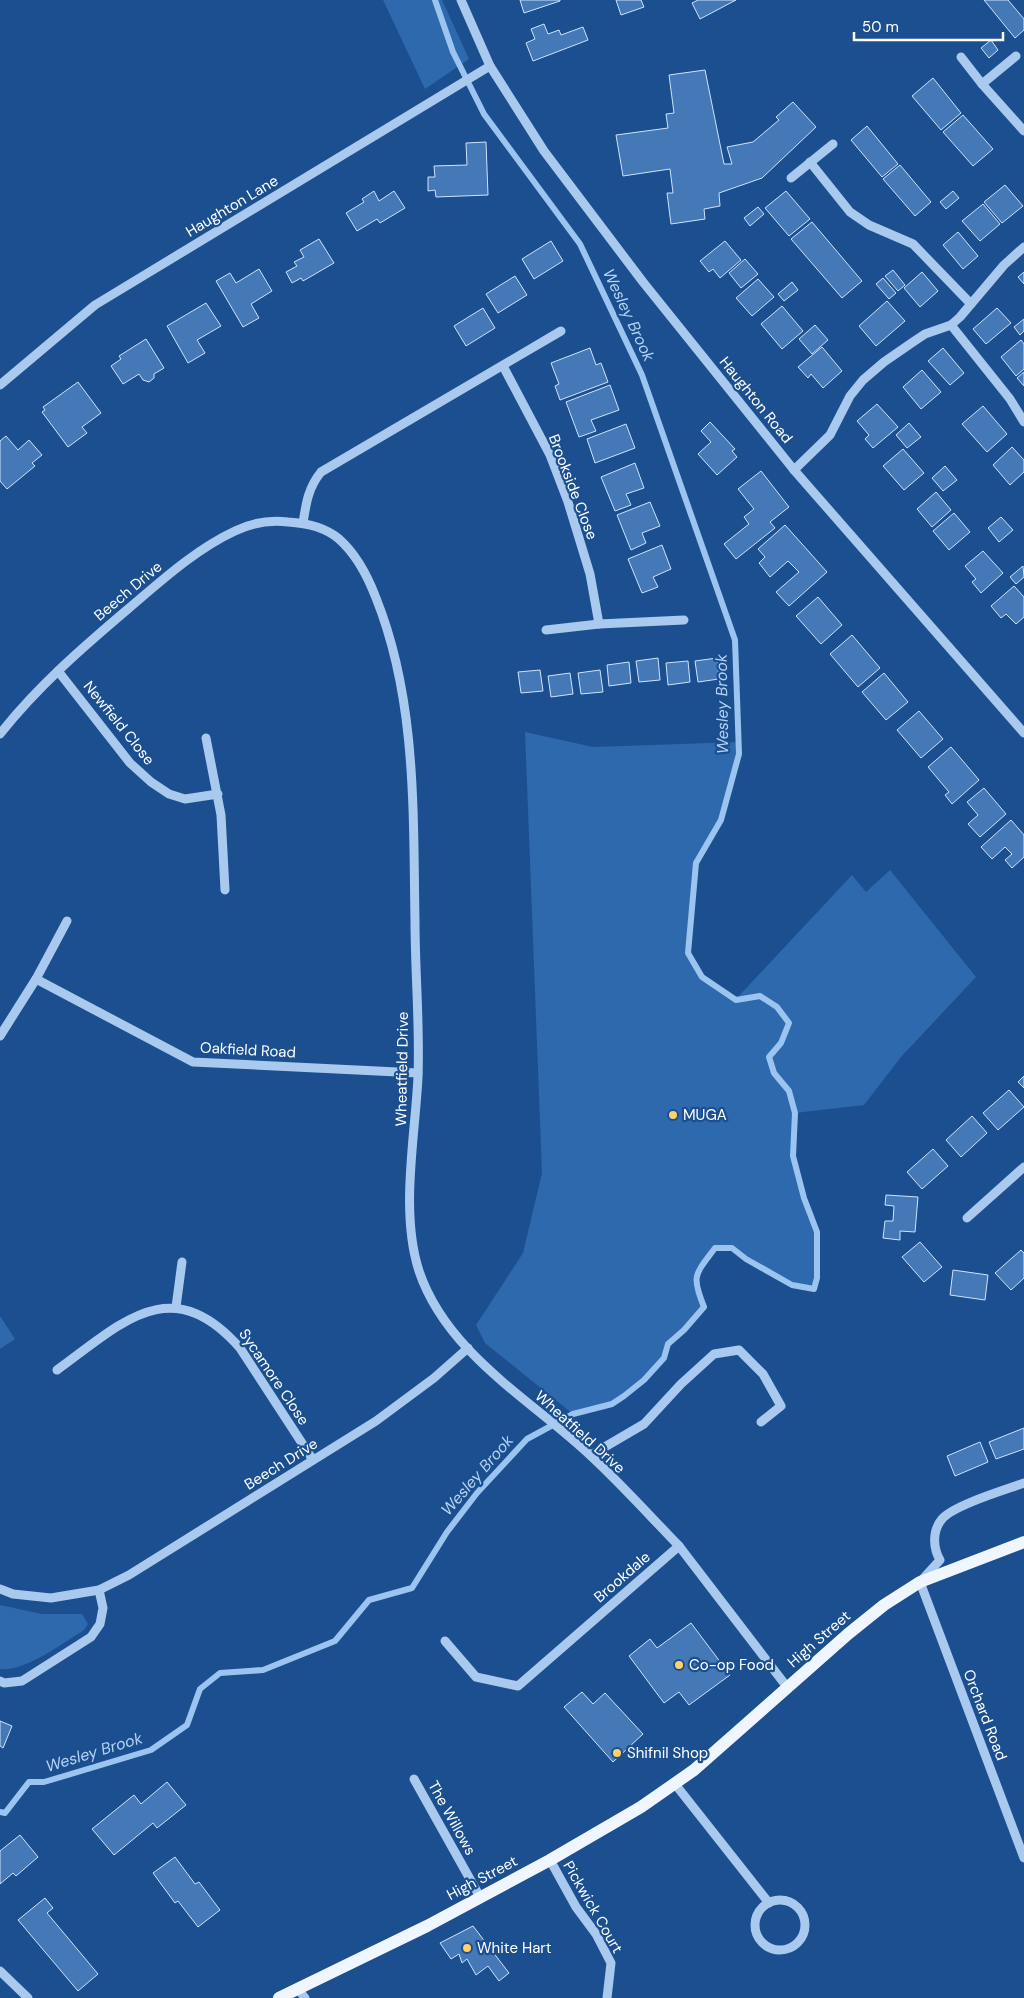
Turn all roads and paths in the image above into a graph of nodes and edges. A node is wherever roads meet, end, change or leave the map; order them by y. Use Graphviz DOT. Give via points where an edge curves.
graph roads {
  1 [pos="460,0"];
  2 [pos="1016,56"];
  3 [pos="961,58"];
  4 [pos="490,66"];
  5 [pos="982,84"];
  6 [pos="1024,130"];
  7 [pos="833,144"];
  8 [pos="810,162"];
  9 [pos="791,178"];
  10 [pos="1024,248"];
  11 [pos="971,304"];
  12 [pos="951,325"];
  13 [pos="561,331"];
  14 [pos="503,366"];
  15 [pos="0,385"];
  16 [pos="1024,422"];
  17 [pos="794,470"];
  18 [pos="303,523"];
  19 [pos="684,620"];
  20 [pos="599,624"];
  21 [pos="546,630"];
  22 [pos="58,671"];
  23 [pos="1024,732"];
  24 [pos="0,734"];
  25 [pos="206,738"];
  26 [pos="218,794"];
  27 [pos="225,890"];
  28 [pos="67,921"];
  29 [pos="36,979"];
  30 [pos="0,1036"];
  31 [pos="418,1073"];
  32 [pos="1024,1167"];
  33 [pos="967,1218"];
  34 [pos="182,1262"];
  35 [pos="176,1307"];
  36 [pos="468,1348"];
  37 [pos="57,1370"];
  38 [pos="761,1422"];
  39 [pos="591,1455"];
  40 [pos="313,1460"];
  41 [pos="1024,1483"];
  42 [pos="1024,1542"];
  43 [pos="679,1546"];
  44 [pos="920,1582"];
  45 [pos="0,1589"];
  46 [pos="99,1590"];
  47 [pos="445,1641"];
  48 [pos="0,1681"];
  49 [pos="787,1688"];
  50 [pos="414,1779"];
  51 [pos="675,1784"];
  52 [pos="1024,1858"];
  53 [pos="550,1860"];
  54 [pos="480,1897"];
  55 [pos="769,1902"];
  56 [pos="0,1970"];
  57 [pos="301,1994"];
  58 [pos="28,1998"];
  59 [pos="279,1998"];
  60 [pos="607,1998"];
  1 -- 4 [label="street, Haughton Road"];
  2 -- 5 [label="street"];
  3 -- 5 [label="street"];
  4 -- 15 [label="street, Haughton Lane" via="95,305"];
  4 -- 17 [label="street, Haughton Road" via="561,174"];
  5 -- 6 [label="street"];
  7 -- 8 [label="street"];
  8 -- 9 [label="street"];
  8 -- 11 [label="street" via="850,212 869,225 913,244"];
  10 -- 11 [label="street" via="1004,265"];
  11 -- 12 [label="street"];
  12 -- 16 [label="street" via="1010,399"];
  12 -- 17 [label="street" via="925,334 863,380 850,396 830,435"];
  13 -- 14 [label="street"];
  14 -- 18 [label="street" via="321,472 308,493"];
  14 -- 20 [label="street, Brookside Close" via="550,455 568,502 590,574"];
  17 -- 23 [label="street, Haughton Road"];
  18 -- 22 [label="street, Beech Drive" via="257,523 237,529 216,541 143,596"];
  18 -- 31 [label="street, Wheatfield Drive" via="325,530 340,540 359,564 382,612 402,693 410,747 413,812"];
  19 -- 20 [label="street"];
  20 -- 21 [label="street"];
  22 -- 24 [label="street, Beech Drive"];
  22 -- 26 [label="street, Newfield Close" via="130,763 151,782 169,794 185,799"];
  25 -- 26 [label="street"];
  26 -- 27 [label="street"];
  28 -- 29 [label="street"];
  29 -- 30 [label="street"];
  29 -- 31 [label="street, Oakfield Road" via="193,1062"];
  31 -- 36 [label="street, Wheatfield Drive" via="411,1237 426,1289 444,1320"];
  32 -- 33 [label="street"];
  34 -- 35 [label="street"];
  35 -- 37 [label="street" via="141,1314 123,1322"];
  35 -- 40 [label="street, Sycamore Close" via="200,1316 226,1332 240,1348"];
  36 -- 39 [label="street, Wheatfield Drive" via="501,1381"];
  36 -- 40 [label="street, Beech Drive" via="383,1416"];
  38 -- 39 [label="street" via="781,1406 762,1374 739,1350 714,1354 644,1424"];
  39 -- 43 [label="street, Wheatfield Drive"];
  40 -- 46 [label="street, Beech Drive" via="129,1575"];
  41 -- 44 [label="street" via="957,1508 942,1518 934,1540 940,1560"];
  42 -- 44 [label="main road, High Street"];
  43 -- 47 [label="street, Brookdale" via="518,1686 476,1677"];
  43 -- 49 [label="street"];
  44 -- 49 [label="main road, High Street" via="877,1611"];
  44 -- 52 [label="street, Orchard Road"];
  45 -- 46 [label="street, Beech Drive" via="13,1594 51,1598"];
  46 -- 48 [label="street" via="103,1608 100,1624 91,1637 22,1681"];
  49 -- 51 [label="main road, High Street"];
  50 -- 54 [label="street, The Willows"];
  51 -- 53 [label="main road, High Street"];
  51 -- 55 [label="street"];
  53 -- 54 [label="main road, High Street"];
  53 -- 60 [label="street, Pickwick Court" via="611,1963"];
  54 -- 57 [label="main road, High Street"];
  55 -- 55 [label="street" via="785,1901 799,1909 805,1924 804,1932 795,1945 779,1950 758,1938 755,1922 762,1907"];
  56 -- 58 [label="street"];
  57 -- 59 [label="main road, High Street"];
}
